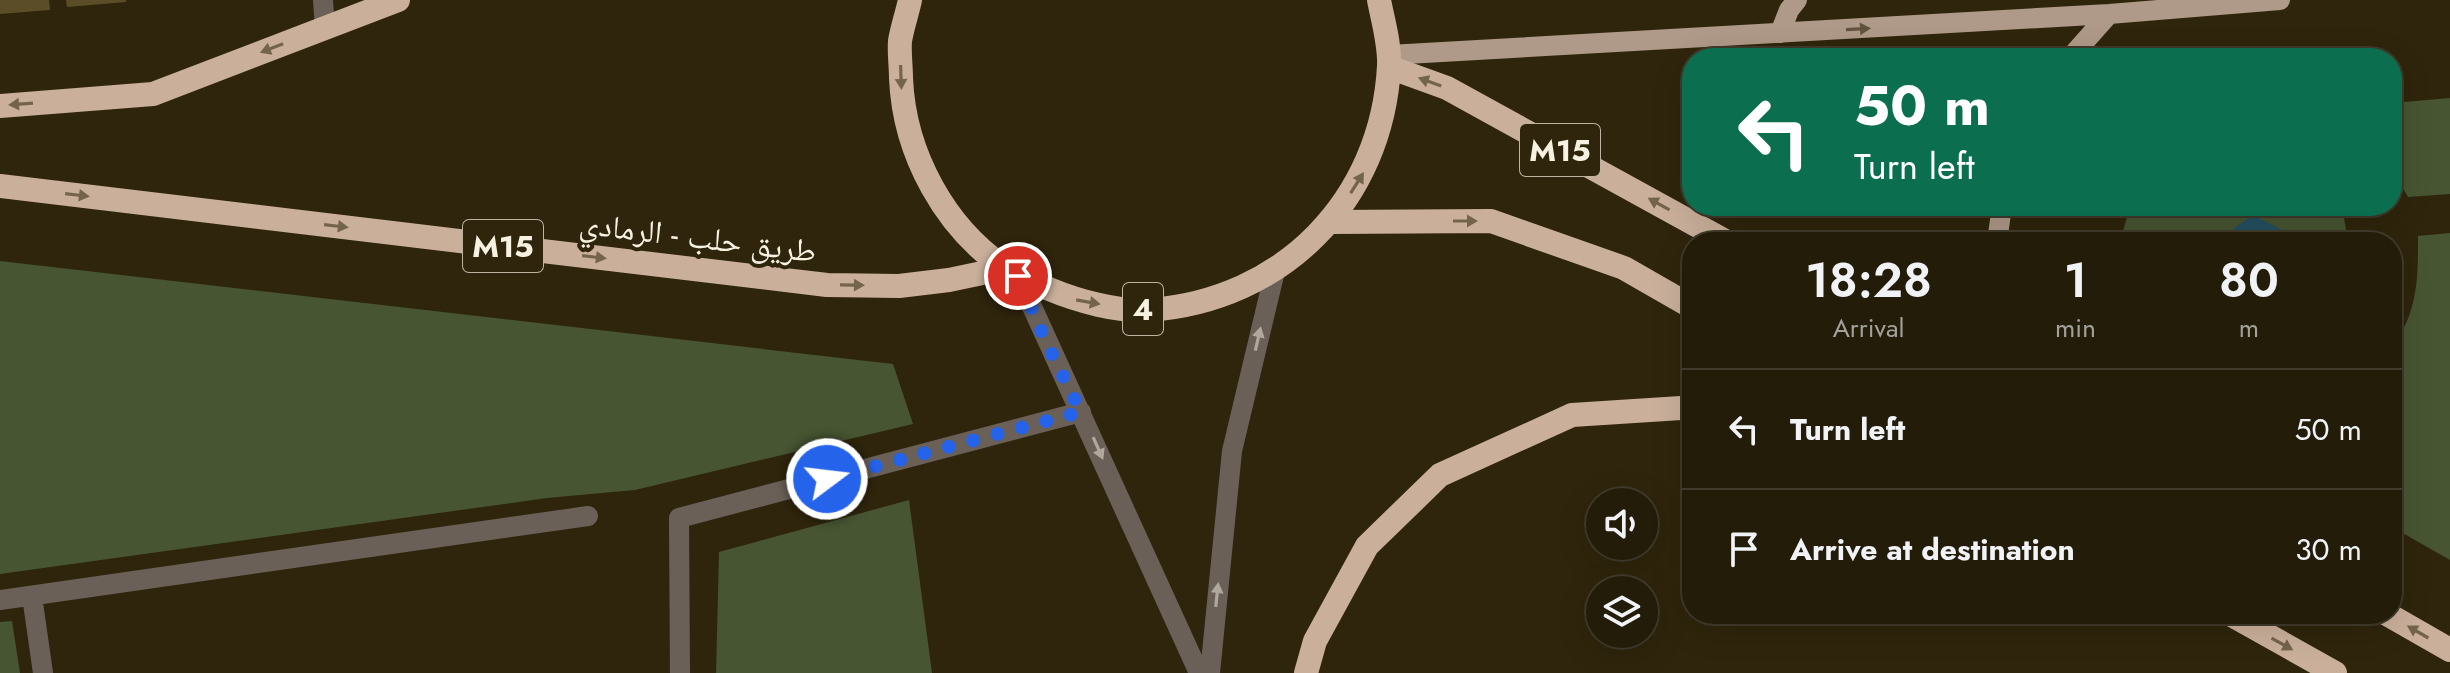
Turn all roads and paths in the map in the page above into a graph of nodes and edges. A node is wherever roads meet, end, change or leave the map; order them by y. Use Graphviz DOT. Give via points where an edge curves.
graph roads {
  1 [pos="323,0"];
  2 [pos="398,0"];
  3 [pos="910,0"];
  4 [pos="1379,0"];
  5 [pos="1797,0"];
  6 [pos="2280,0"];
  7 [pos="2109,14"];
  8 [pos="325,28"];
  9 [pos="1780,33"];
  10 [pos="2079,48"];
  11 [pos="1389,61"];
  12 [pos="0,106"];
  13 [pos="0,186"];
  14 [pos="1331,222"];
  15 [pos="1709,232"];
  16 [pos="1275,271"];
  17 [pos="1012,272"];
  18 [pos="1682,301"];
  19 [pos="1682,408"];
  20 [pos="1081,412"];
  21 [pos="588,516"];
  22 [pos="32,596"];
  23 [pos="0,600"];
  24 [pos="2402,623"];
  25 [pos="2248,624"];
  26 [pos="2450,650"];
  27 [pos="43,673"];
  28 [pos="680,673"];
  29 [pos="1199,673"];
  30 [pos="1210,673"];
  31 [pos="1306,673"];
  32 [pos="2335,673"];
  1 -- 8 [label="street"];
  2 -- 8 [label="highway"];
  3 -- 17 [label="highway, 4, one-way" via="900,43 902,108 922,170 957,225"];
  4 -- 11 [label="highway, 4"];
  5 -- 9 [label="main road"];
  6 -- 7 [label="main road"];
  9 -- 7 [label="main road, one-way"];
  7 -- 10 [label="main road"];
  8 -- 12 [label="highway, one-way" via="153,94"];
  9 -- 11 [label="main road"];
  14 -- 11 [label="highway, 4, one-way" via="1362,175 1382,122"];
  15 -- 11 [label="highway, M15, one-way"];
  13 -- 17 [label="highway, طريق حلب - الرمادي / M15, one-way" via="827,285 899,286"];
  14 -- 16 [label="highway, 4"];
  14 -- 18 [label="highway, one-way" via="1491,221 1624,268"];
  17 -- 16 [label="highway, 4, one-way" via="1080,302 1147,310 1213,299"];
  30 -- 16 [label="street, one-way" via="1232,451"];
  17 -- 20 [label="street"];
  19 -- 31 [label="highway" via="1572,415 1440,475 1367,546 1315,641"];
  20 -- 28 [label="street" via="679,518"];
  20 -- 29 [label="street, one-way"];
  21 -- 22 [label="street"];
  22 -- 23 [label="street"];
  22 -- 27 [label="street"];
  26 -- 24 [label="highway, one-way"];
  25 -- 32 [label="highway, one-way"];
}
